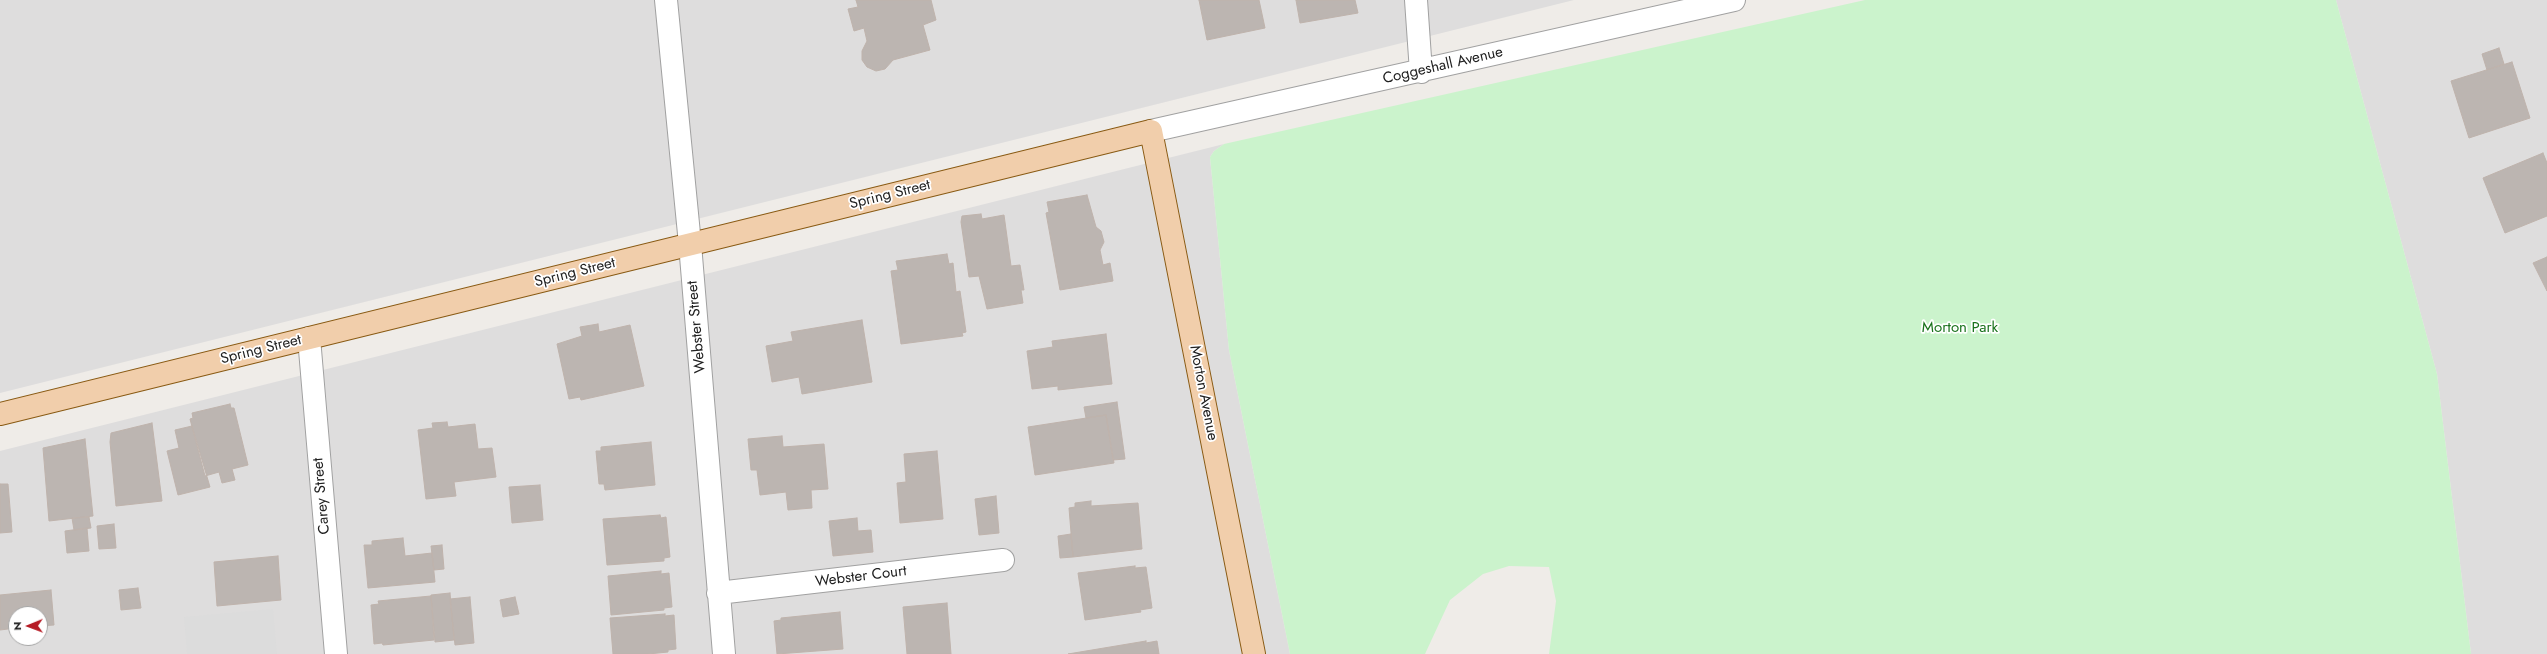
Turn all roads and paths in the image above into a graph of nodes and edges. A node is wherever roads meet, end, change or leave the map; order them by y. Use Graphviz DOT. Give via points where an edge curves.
graph roads {
  1 [pos="666,0"];
  2 [pos="1416,0"];
  3 [pos="1734,0"];
  4 [pos="1421,72"];
  5 [pos="1151,132"];
  6 [pos="690,244"];
  7 [pos="309,338"];
  8 [pos="0,414"];
  9 [pos="1004,560"];
  10 [pos="718,593"];
  11 [pos="336,654"];
  12 [pos="724,654"];
  13 [pos="1254,654"];
  1 -- 6 [label="street, Webster Street"];
  2 -- 4 [label="street"];
  3 -- 4 [label="street, Coggeshall Avenue"];
  4 -- 5 [label="street, Coggeshall Avenue"];
  5 -- 6 [label="main road, Spring Street"];
  5 -- 13 [label="main road, Morton Avenue"];
  6 -- 7 [label="main road, Spring Street"];
  6 -- 10 [label="street, Webster Street"];
  7 -- 8 [label="main road, Spring Street"];
  7 -- 11 [label="street, Carey Street"];
  9 -- 10 [label="street, Webster Court"];
  10 -- 12 [label="street, Webster Street"];
}
